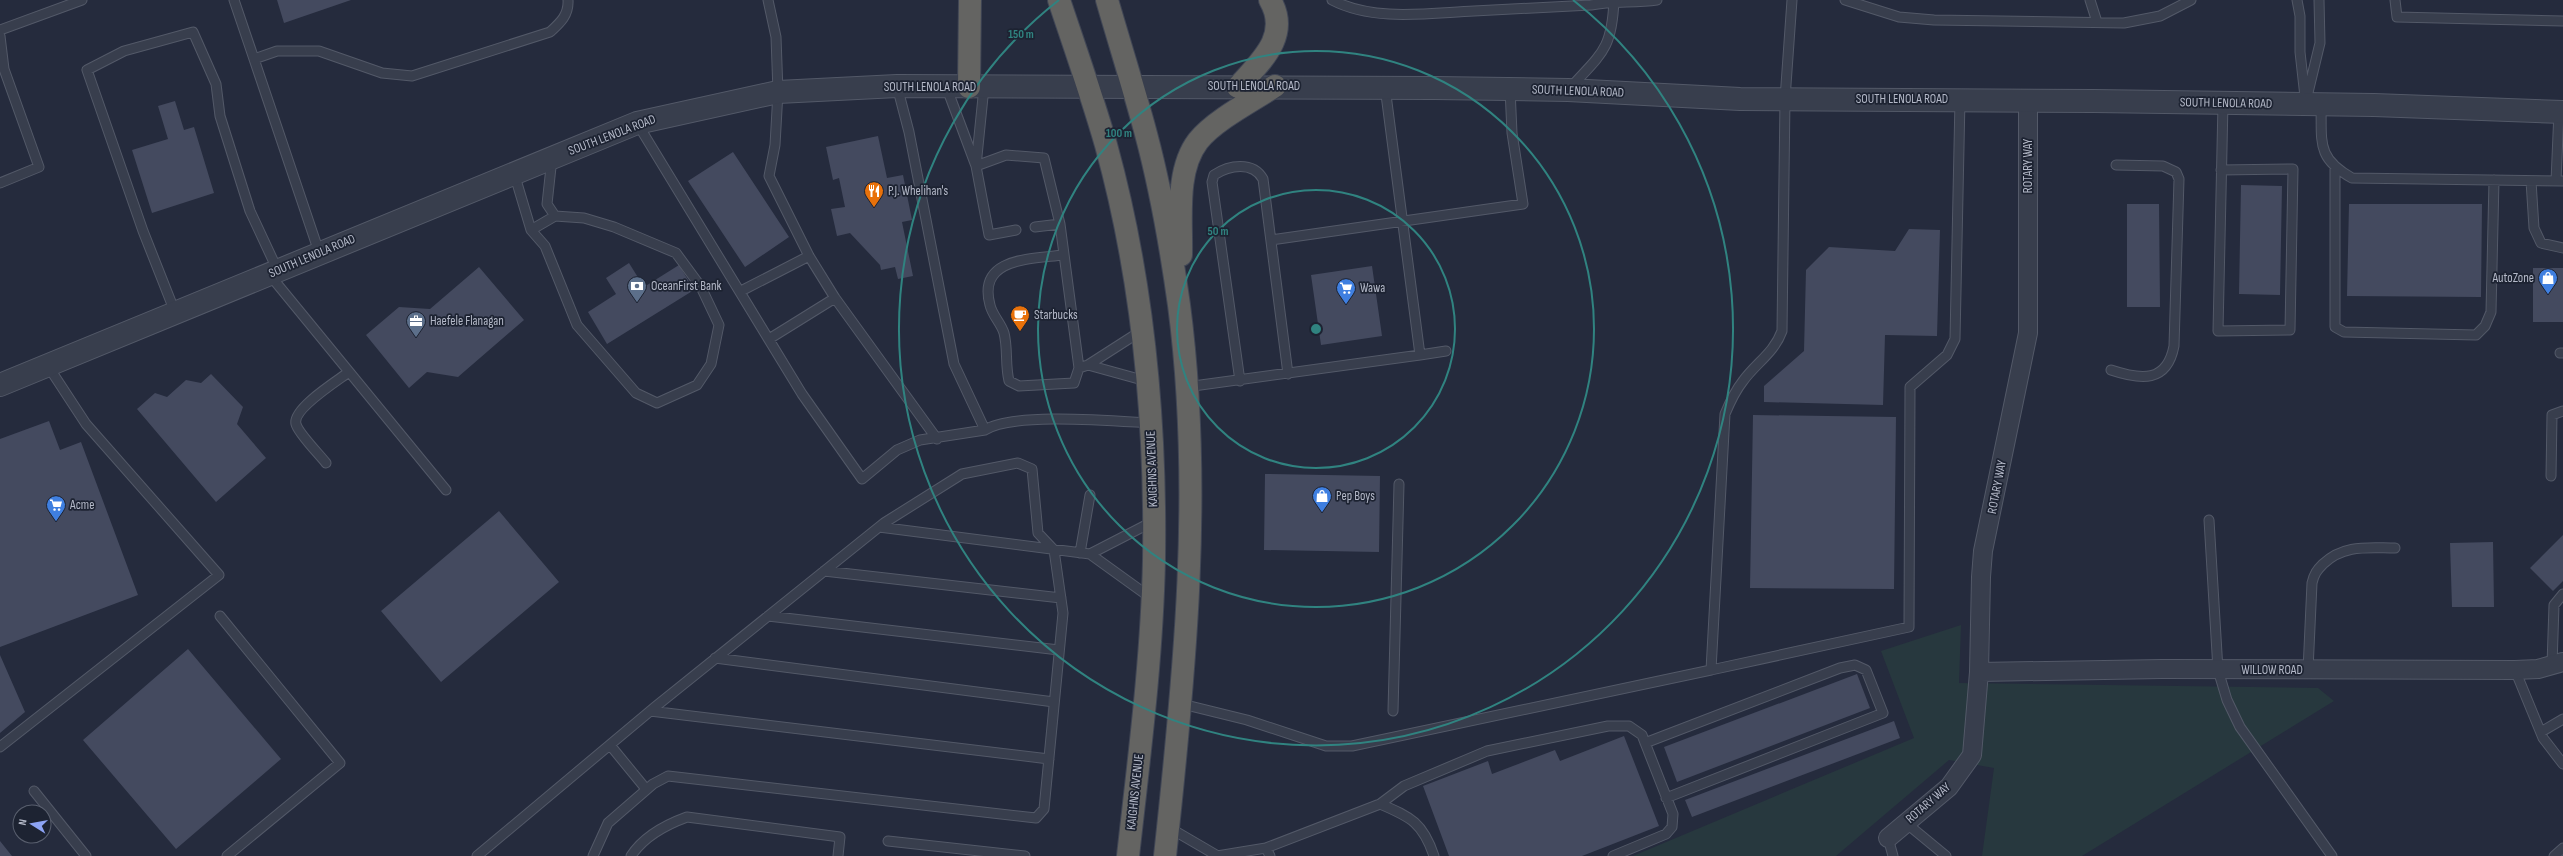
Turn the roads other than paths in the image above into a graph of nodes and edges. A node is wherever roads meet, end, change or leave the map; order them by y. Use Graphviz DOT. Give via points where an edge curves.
graph roads {
  1 [pos="82,0"];
  2 [pos="234,0"];
  3 [pos="568,0"];
  4 [pos="768,0"];
  5 [pos="970,0"];
  6 [pos="1059,0"];
  7 [pos="1107,0"];
  8 [pos="1270,0"];
  9 [pos="1332,0"];
  10 [pos="1614,0"];
  11 [pos="1657,0"];
  12 [pos="1792,0"];
  13 [pos="1845,0"];
  14 [pos="2090,0"];
  15 [pos="2191,0"];
  16 [pos="2297,0"];
  17 [pos="2320,0"];
  18 [pos="2396,0"];
  19 [pos="2563,21"];
  20 [pos="2097,22"];
  21 [pos="0,30"];
  22 [pos="0,36"];
  23 [pos="254,59"];
  24 [pos="897,86"];
  25 [pos="946,86"];
  26 [pos="1133,86"];
  27 [pos="1275,86"];
  28 [pos="976,87"];
  29 [pos="1088,87"];
  30 [pos="1238,87"];
  31 [pos="1385,87"];
  32 [pos="1510,89"];
  33 [pos="1568,90"];
  34 [pos="778,92"];
  35 [pos="1785,99"];
  36 [pos="1960,99"];
  37 [pos="2028,101"];
  38 [pos="2223,103"];
  39 [pos="2313,105"];
  40 [pos="2561,112"];
  41 [pos="637,123"];
  42 [pos="552,158"];
  43 [pos="2116,165"];
  44 [pos="976,166"];
  45 [pos="2335,168"];
  46 [pos="2221,170"];
  47 [pos="514,173"];
  48 [pos="2494,180"];
  49 [pos="2531,181"];
  50 [pos="2560,181"];
  51 [pos="0,183"];
  52 [pos="555,216"];
  53 [pos="1402,222"];
  54 [pos="1060,224"];
  55 [pos="1035,227"];
  56 [pos="531,230"];
  57 [pos="1016,230"];
  58 [pos="1271,240"];
  59 [pos="2563,248"];
  60 [pos="319,252"];
  61 [pos="1063,255"];
  62 [pos="809,256"];
  63 [pos="274,273"];
  64 [pos="741,291"];
  65 [pos="835,298"];
  66 [pos="1179,306"];
  67 [pos="175,312"];
  68 [pos="1141,331"];
  69 [pos="769,339"];
  70 [pos="1446,351"];
  71 [pos="1420,355"];
  72 [pos="47,364"];
  73 [pos="1083,367"];
  74 [pos="2111,370"];
  75 [pos="349,372"];
  76 [pos="1288,374"];
  77 [pos="1146,381"];
  78 [pos="1240,381"];
  79 [pos="0,385"];
  80 [pos="1186,388"];
  81 [pos="2563,411"];
  82 [pos="1150,423"];
  83 [pos="985,430"];
  84 [pos="937,439"];
  85 [pos="326,463"];
  86 [pos="2552,476"];
  87 [pos="1399,484"];
  88 [pos="446,490"];
  89 [pos="1090,495"];
  90 [pos="2209,520"];
  91 [pos="1154,521"];
  92 [pos="879,527"];
  93 [pos="2395,548"];
  94 [pos="1054,550"];
  95 [pos="1080,553"];
  96 [pos="1090,554"];
  97 [pos="824,571"];
  98 [pos="2563,594"];
  99 [pos="1061,598"];
  100 [pos="1152,599"];
  101 [pos="220,616"];
  102 [pos="768,616"];
  103 [pos="1060,650"];
  104 [pos="715,658"];
  105 [pos="2558,664"];
  106 [pos="1711,670"];
  107 [pos="2218,670"];
  108 [pos="2308,670"];
  109 [pos="2515,670"];
  110 [pos="1979,672"];
  111 [pos="1054,702"];
  112 [pos="1182,704"];
  113 [pos="650,711"];
  114 [pos="1393,711"];
  115 [pos="2563,720"];
  116 [pos="2541,732"];
  117 [pos="1645,743"];
  118 [pos="610,744"];
  119 [pos="0,747"];
  120 [pos="1049,759"];
  121 [pos="2563,764"];
  122 [pos="646,789"];
  123 [pos="34,791"];
  124 [pos="1666,798"];
  125 [pos="1380,804"];
  126 [pos="1906,823"];
  127 [pos="1168,827"];
  128 [pos="1888,838"];
  129 [pos="888,841"];
  130 [pos="2563,848"];
  131 [pos="1268,852"];
  132 [pos="1005,855"];
  133 [pos="86,856"];
  134 [pos="228,856"];
  135 [pos="477,856"];
  136 [pos="593,856"];
  137 [pos="631,856"];
  138 [pos="838,856"];
  139 [pos="1025,856"];
  140 [pos="1128,856"];
  141 [pos="1165,856"];
  142 [pos="1216,856"];
  143 [pos="1434,856"];
  144 [pos="1612,856"];
  145 [pos="1893,856"];
  146 [pos="1946,856"];
  147 [pos="2332,856"];
  148 [pos="2554,856"];
  1 -- 21 [label="lane"];
  2 -- 23 [label="lane"];
  3 -- 23 [label="lane" via="563,20 550,32 412,76 382,73 319,51 277,51"];
  4 -- 34 [label="lane" via="776,37"];
  5 -- 28 [label="highway"];
  6 -- 29 [label="highway, KAIGHNS AVENUE"];
  7 -- 26 [label="highway"];
  8 -- 30 [label="highway" via="1278,27 1274,43"];
  9 -- 10 [label="lane" via="1343,6 1365,11 1413,14 1591,6"];
  10 -- 11 [label="lane" via="1633,3"];
  10 -- 33 [label="lane" via="1613,23 1608,43"];
  12 -- 35 [label="lane"];
  13 -- 20 [label="lane" via="1900,16 1934,20"];
  14 -- 20 [label="lane"];
  15 -- 20 [label="lane" via="2160,16 2144,20 2124,23"];
  16 -- 39 [label="lane" via="2300,16 2300,52"];
  17 -- 39 [label="lane" via="2320,43"];
  18 -- 19 [label="lane" via="2397,17"];
  22 -- 51 [label="lane" via="4,69 39,167"];
  23 -- 60 [label="lane"];
  24 -- 25 [label="street, SOUTH LENOLA ROAD"];
  24 -- 34 [label="street, SOUTH LENOLA ROAD"];
  24 -- 83 [label="lane" via="954,364"];
  25 -- 28 [label="street, SOUTH LENOLA ROAD"];
  25 -- 44 [label="lane"];
  26 -- 29 [label="street, SOUTH LENOLA ROAD"];
  26 -- 30 [label="street, SOUTH LENOLA ROAD"];
  26 -- 66 [label="highway" via="1155,169"];
  27 -- 30 [label="street, SOUTH LENOLA ROAD"];
  27 -- 31 [label="street, SOUTH LENOLA ROAD"];
  27 -- 66 [label="highway" via="1208,132 1199,140 1190,155 1183,184"];
  28 -- 29 [label="street, SOUTH LENOLA ROAD"];
  28 -- 44 [label="lane"];
  29 -- 68 [label="highway, KAIGHNS AVENUE" via="1116,188 1135,282"];
  31 -- 32 [label="street, SOUTH LENOLA ROAD"];
  31 -- 53 [label="lane"];
  32 -- 33 [label="street, SOUTH LENOLA ROAD"];
  32 -- 53 [label="lane" via="1512,133 1523,204"];
  33 -- 35 [label="street, SOUTH LENOLA ROAD"];
  34 -- 41 [label="street, SOUTH LENOLA ROAD" via="705,106"];
  34 -- 62 [label="lane" via="775,145 769,176"];
  35 -- 36 [label="street, SOUTH LENOLA ROAD"];
  35 -- 106 [label="lane" via="1782,331 1775,346 1744,380 1730,400 1725,414"];
  36 -- 37 [label="street, SOUTH LENOLA ROAD"];
  36 -- 106 [label="lane" via="1955,339 1947,355 1910,387 1909,628"];
  37 -- 38 [label="street, SOUTH LENOLA ROAD"];
  37 -- 110 [label="street, ROTARY WAY" via="2028,333 1983,551"];
  38 -- 39 [label="street, SOUTH LENOLA ROAD"];
  38 -- 46 [label="lane"];
  39 -- 40 [label="street, SOUTH LENOLA ROAD"];
  39 -- 45 [label="lane" via="2322,148"];
  40 -- 50 [label="lane"];
  41 -- 42 [label="street, SOUTH LENOLA ROAD"];
  41 -- 64 [label="lane"];
  42 -- 47 [label="street, SOUTH LENOLA ROAD"];
  42 -- 52 [label="lane" via="547,204"];
  43 -- 74 [label="lane" via="2164,166 2176,172 2179,179 2172,360 2165,370 2155,375 2124,374"];
  44 -- 54 [label="lane" via="1006,156 1044,158"];
  44 -- 57 [label="lane" via="988,235"];
  45 -- 48 [label="lane" via="2352,178"];
  45 -- 48 [label="lane" via="2335,327 2344,332 2476,335 2485,326 2491,312"];
  46 -- 46 [label="lane" via="2293,169 2290,330 2218,331"];
  47 -- 56 [label="lane"];
  47 -- 60 [label="street, SOUTH LENOLA ROAD"];
  48 -- 49 [label="lane"];
  49 -- 50 [label="lane"];
  49 -- 59 [label="lane" via="2534,228 2541,243"];
  52 -- 56 [label="lane"];
  52 -- 56 [label="lane" via="584,218 614,227 676,253 701,287 719,325 711,364 697,385 657,403 636,393 577,325 545,246"];
  53 -- 58 [label="lane"];
  53 -- 71 [label="lane"];
  54 -- 55 [label="lane"];
  54 -- 61 [label="lane"];
  58 -- 76 [label="lane"];
  58 -- 78 [label="lane" via="1263,179 1259,173 1248,166 1241,166 1223,169 1214,174 1212,182"];
  60 -- 63 [label="street, SOUTH LENOLA ROAD"];
  61 -- 73 [label="lane"];
  61 -- 73 [label="lane" via="1011,262 997,269 988,293 990,306 1004,332 1009,381 1019,386 1074,383"];
  62 -- 64 [label="lane"];
  62 -- 65 [label="lane"];
  63 -- 67 [label="street, SOUTH LENOLA ROAD"];
  63 -- 67 [label="lane" via="250,211 220,116 216,84 193,32 124,51 87,70 143,231"];
  63 -- 75 [label="lane"];
  64 -- 69 [label="lane"];
  65 -- 69 [label="lane"];
  65 -- 84 [label="lane"];
  66 -- 80 [label="highway"];
  67 -- 72 [label="street, SOUTH LENOLA ROAD"];
  68 -- 73 [label="lane"];
  68 -- 77 [label="highway, KAIGHNS AVENUE"];
  69 -- 84 [label="lane" via="802,394 862,479 897,450 920,440"];
  70 -- 71 [label="lane"];
  71 -- 76 [label="lane"];
  72 -- 79 [label="street, SOUTH LENOLA ROAD"];
  72 -- 119 [label="lane" via="86,424 219,574"];
  73 -- 77 [label="lane"];
  75 -- 85 [label="lane" via="296,416 296,425"];
  75 -- 88 [label="lane"];
  76 -- 78 [label="lane"];
  77 -- 82 [label="highway, KAIGHNS AVENUE"];
  78 -- 80 [label="lane"];
  80 -- 112 [label="highway" via="1190,559"];
  81 -- 86 [label="lane" via="2552,415"];
  82 -- 83 [label="lane" via="1054,419 994,424"];
  82 -- 91 [label="highway, KAIGHNS AVENUE"];
  83 -- 84 [label="lane"];
  87 -- 114 [label="lane"];
  89 -- 95 [label="lane"];
  90 -- 107 [label="lane"];
  91 -- 96 [label="lane"];
  91 -- 100 [label="highway, KAIGHNS AVENUE"];
  92 -- 94 [label="lane"];
  92 -- 94 [label="lane" via="962,474 1018,463 1032,469 1038,533"];
  92 -- 97 [label="lane"];
  93 -- 108 [label="lane" via="2344,550 2330,557 2315,572 2312,582"];
  94 -- 95 [label="lane"];
  94 -- 99 [label="lane"];
  95 -- 96 [label="lane"];
  96 -- 100 [label="lane"];
  97 -- 99 [label="lane"];
  97 -- 102 [label="lane"];
  98 -- 105 [label="lane" via="2554,605"];
  99 -- 103 [label="lane" via="1063,613"];
  100 -- 140 [label="highway, KAIGHNS AVENUE" via="1144,711"];
  101 -- 134 [label="lane" via="340,763"];
  102 -- 103 [label="lane"];
  102 -- 104 [label="lane"];
  103 -- 111 [label="lane"];
  104 -- 111 [label="lane"];
  104 -- 113 [label="lane"];
  105 -- 109 [label="street, WILLOW ROAD"];
  106 -- 112 [label="lane" via="1352,746 1326,746 1247,720"];
  107 -- 108 [label="street, WILLOW ROAD"];
  107 -- 110 [label="street, WILLOW ROAD"];
  107 -- 147 [label="lane" via="2227,700 2240,726"];
  108 -- 109 [label="street, WILLOW ROAD"];
  109 -- 116 [label="lane"];
  110 -- 126 [label="street, ROTARY WAY" via="1972,755 1949,787"];
  111 -- 120 [label="lane"];
  112 -- 127 [label="highway"];
  113 -- 118 [label="lane"];
  113 -- 120 [label="lane"];
  115 -- 116 [label="lane"];
  116 -- 121 [label="lane"];
  117 -- 124 [label="lane"];
  117 -- 124 [label="lane" via="1840,668 1855,665 1866,670 1883,713"];
  117 -- 125 [label="lane" via="1642,735 1629,726 1608,726 1487,751 1404,786"];
  118 -- 122 [label="lane"];
  118 -- 135 [label="lane"];
  120 -- 122 [label="lane" via="1044,809 1036,818 668,776"];
  122 -- 136 [label="lane" via="608,823"];
  123 -- 133 [label="lane"];
  124 -- 144 [label="lane" via="1673,814 1672,827 1666,834"];
  125 -- 131 [label="lane"];
  125 -- 143 [label="lane" via="1406,815 1427,835"];
  126 -- 128 [label="street, ROTARY WAY"];
  126 -- 146 [label="lane"];
  127 -- 141 [label="highway"];
  127 -- 142 [label="lane"];
  128 -- 145 [label="lane"];
  129 -- 132 [label="lane"];
  130 -- 148 [label="lane"];
  131 -- 142 [label="lane"];
  132 -- 139 [label="lane"];
  137 -- 138 [label="lane" via="646,838 670,823 687,817 840,837"];
}
